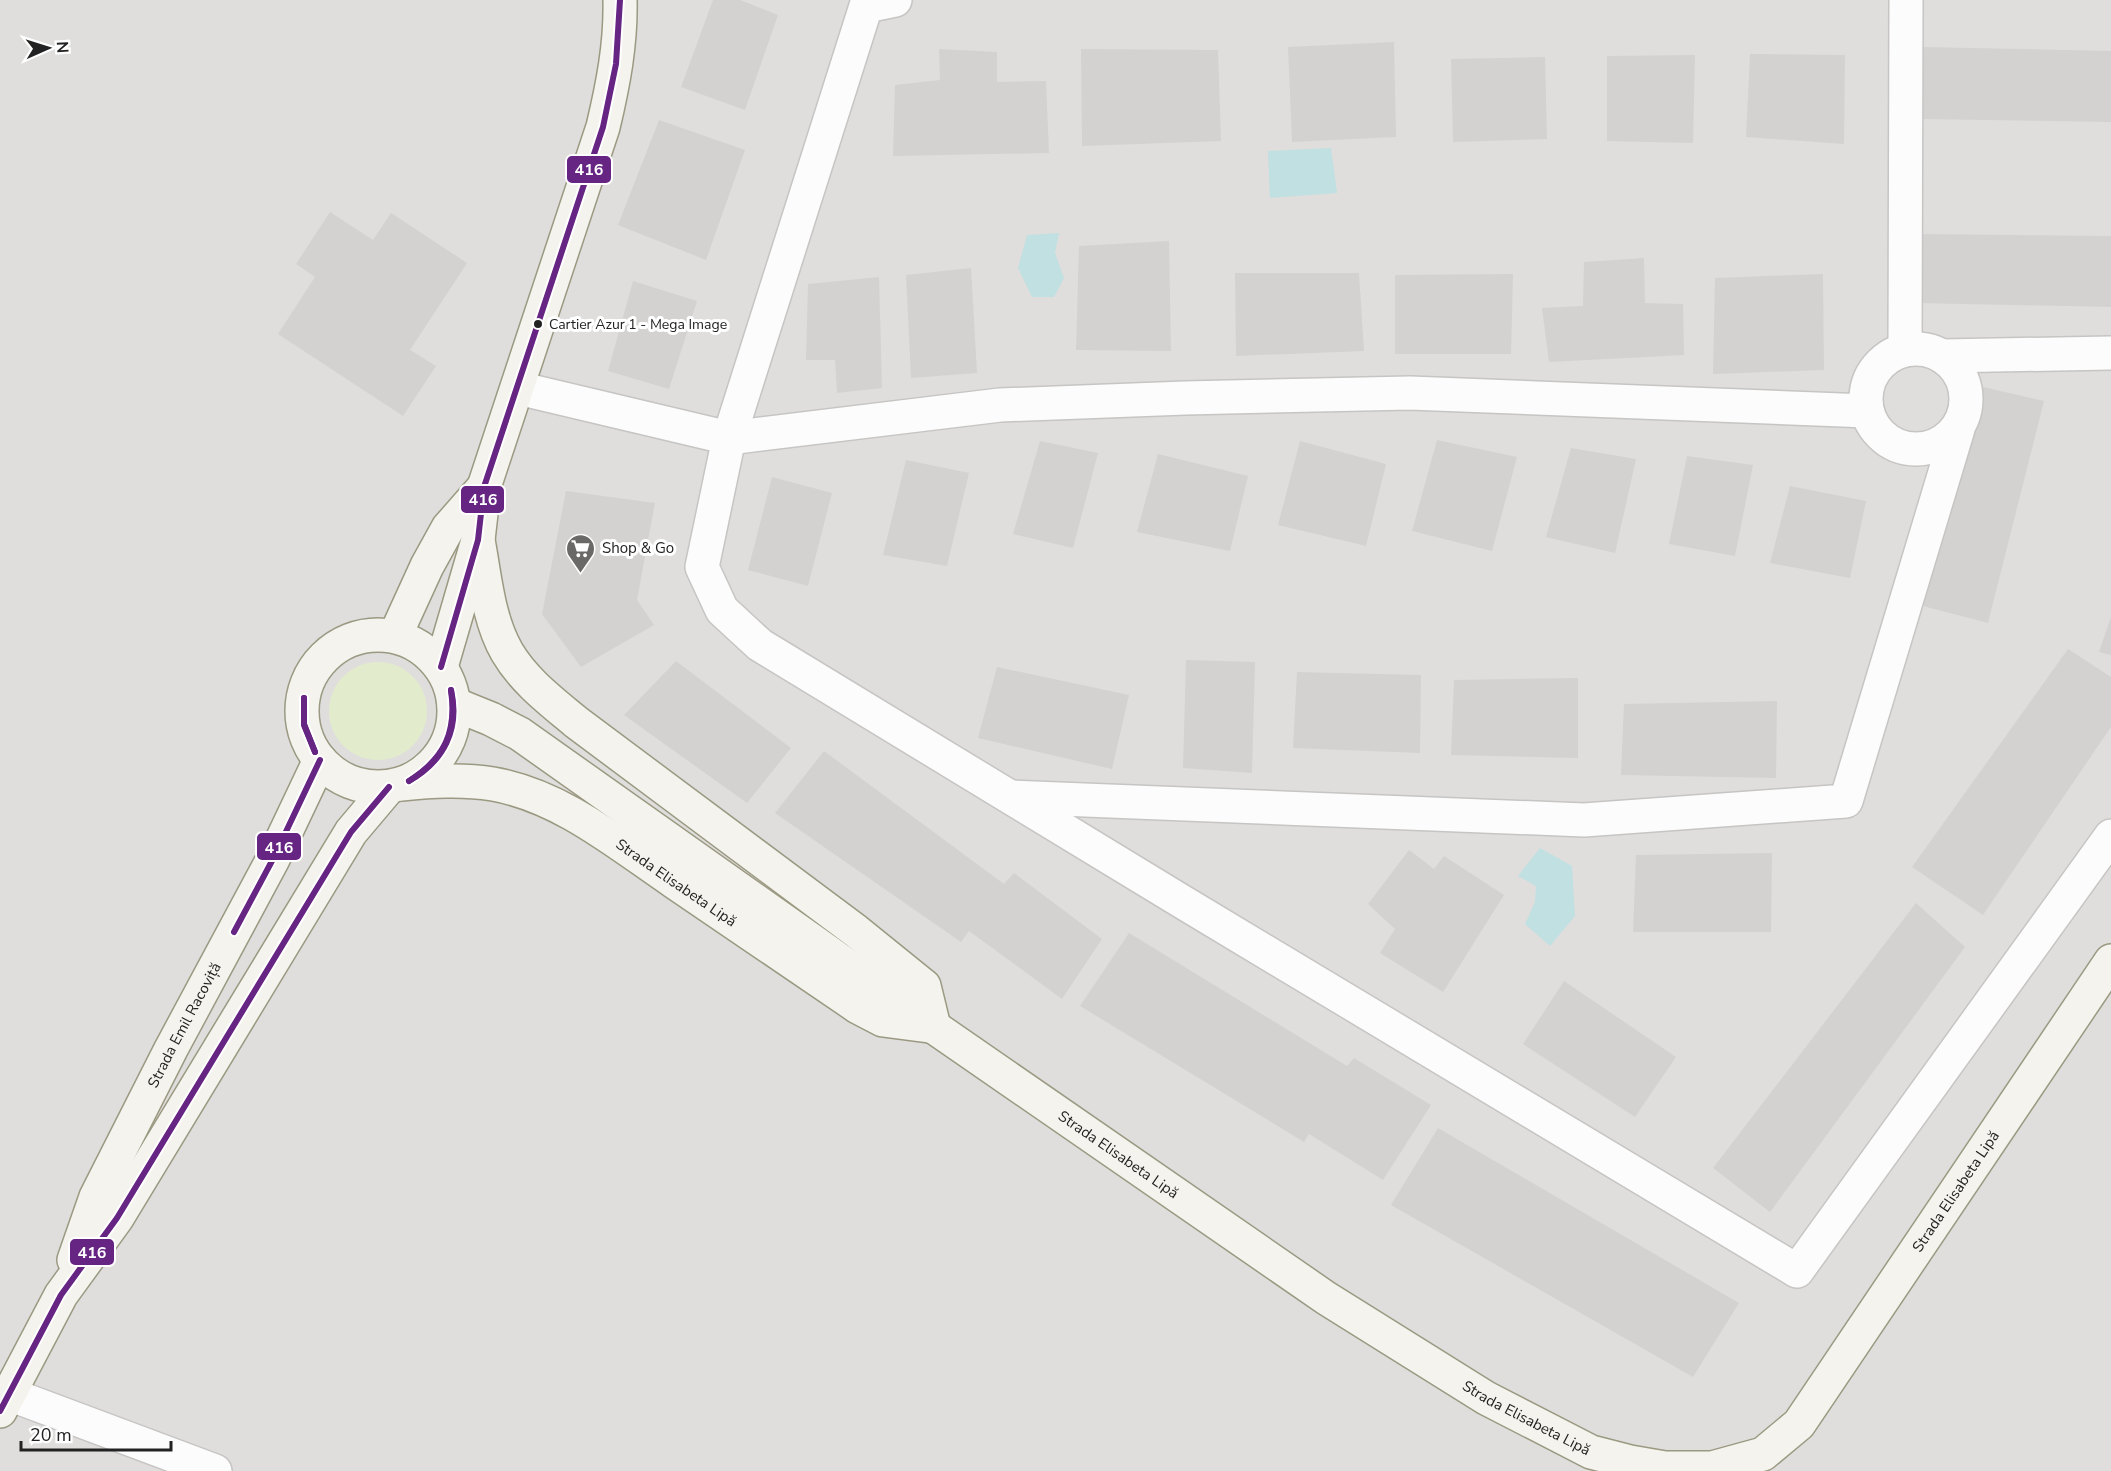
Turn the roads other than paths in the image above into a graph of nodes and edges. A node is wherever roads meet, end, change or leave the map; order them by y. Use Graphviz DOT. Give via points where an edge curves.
graph roads {
  1 [pos="620,0"];
  2 [pos="895,0"];
  3 [pos="1906,0"];
  4 [pos="1905,350"];
  5 [pos="2111,353"];
  6 [pos="1942,356"];
  7 [pos="518,388"];
  8 [pos="1867,411"];
  9 [pos="1958,429"];
  10 [pos="729,438"];
  11 [pos="484,487"];
  12 [pos="478,540"];
  13 [pos="395,636"];
  14 [pos="441,668"];
  15 [pos="454,704"];
  16 [pos="320,760"];
  17 [pos="395,785"];
  18 [pos="1010,797"];
  19 [pos="2111,836"];
  20 [pos="2111,961"];
  21 [pos="934,1027"];
  22 [pos="61,1296"];
  23 [pos="4,1402"];
  24 [pos="1598,1461"];
  25 [pos="215,1471"];
  1 -- 7 [label="street" via="621,30 614,84 603,127"];
  2 -- 10 [label="street" via="866,6"];
  3 -- 4 [label="street"];
  4 -- 6 [label="street" via="1918,349"];
  4 -- 8 [label="street" via="1890,356 1869,380"];
  5 -- 6 [label="street"];
  6 -- 9 [label="street" via="1964,381 1967,397"];
  7 -- 10 [label="street"];
  7 -- 11 [label="street"];
  8 -- 9 [label="street" via="1873,426 1899,447 1931,448"];
  8 -- 10 [label="street" via="1410,393 1220,397 1000,405"];
  9 -- 18 [label="street" via="1846,801 1584,820"];
  10 -- 18 [label="street" via="702,567 722,610 760,645"];
  11 -- 12 [label="street"];
  11 -- 13 [label="street" via="448,528"];
  12 -- 14 [label="street"];
  12 -- 21 [label="street" via="493,618 507,652 534,687 924,986"];
  13 -- 14 [label="street, Strada Emil Racoviță" via="429,654"];
  13 -- 16 [label="street, Strada Emil Racoviță" via="372,635 349,641 329,653 313,671 304,693 302,717 307,740"];
  14 -- 15 [label="street, Strada Emil Racoviță"];
  15 -- 17 [label="street, Strada Emil Racoviță" via="452,730 442,753 424,772"];
  15 -- 21 [label="street, Strada Elisabeta Lipă" via="520,734"];
  16 -- 17 [label="street, Strada Emil Racoviță" via="339,777 363,786"];
  16 -- 22 [label="street, Strada Emil Racoviță" via="273,859 96,1197"];
  17 -- 21 [label="street, Strada Elisabeta Lipă" via="436,780 493,784 557,807 615,840 858,1007 883,1020"];
  17 -- 22 [label="street, Strada Emil Racoviță" via="346,840 117,1218"];
  18 -- 19 [label="street" via="1797,1271"];
  20 -- 24 [label="street, Strada Elisabeta Lipă" via="1799,1424 1764,1454 1712,1468"];
  21 -- 24 [label="street, Strada Elisabeta Lipă" via="1326,1298 1486,1398"];
  22 -- 23 [label="street, Strada Emil Racoviță"];
  23 -- 25 [label="street"];
}
